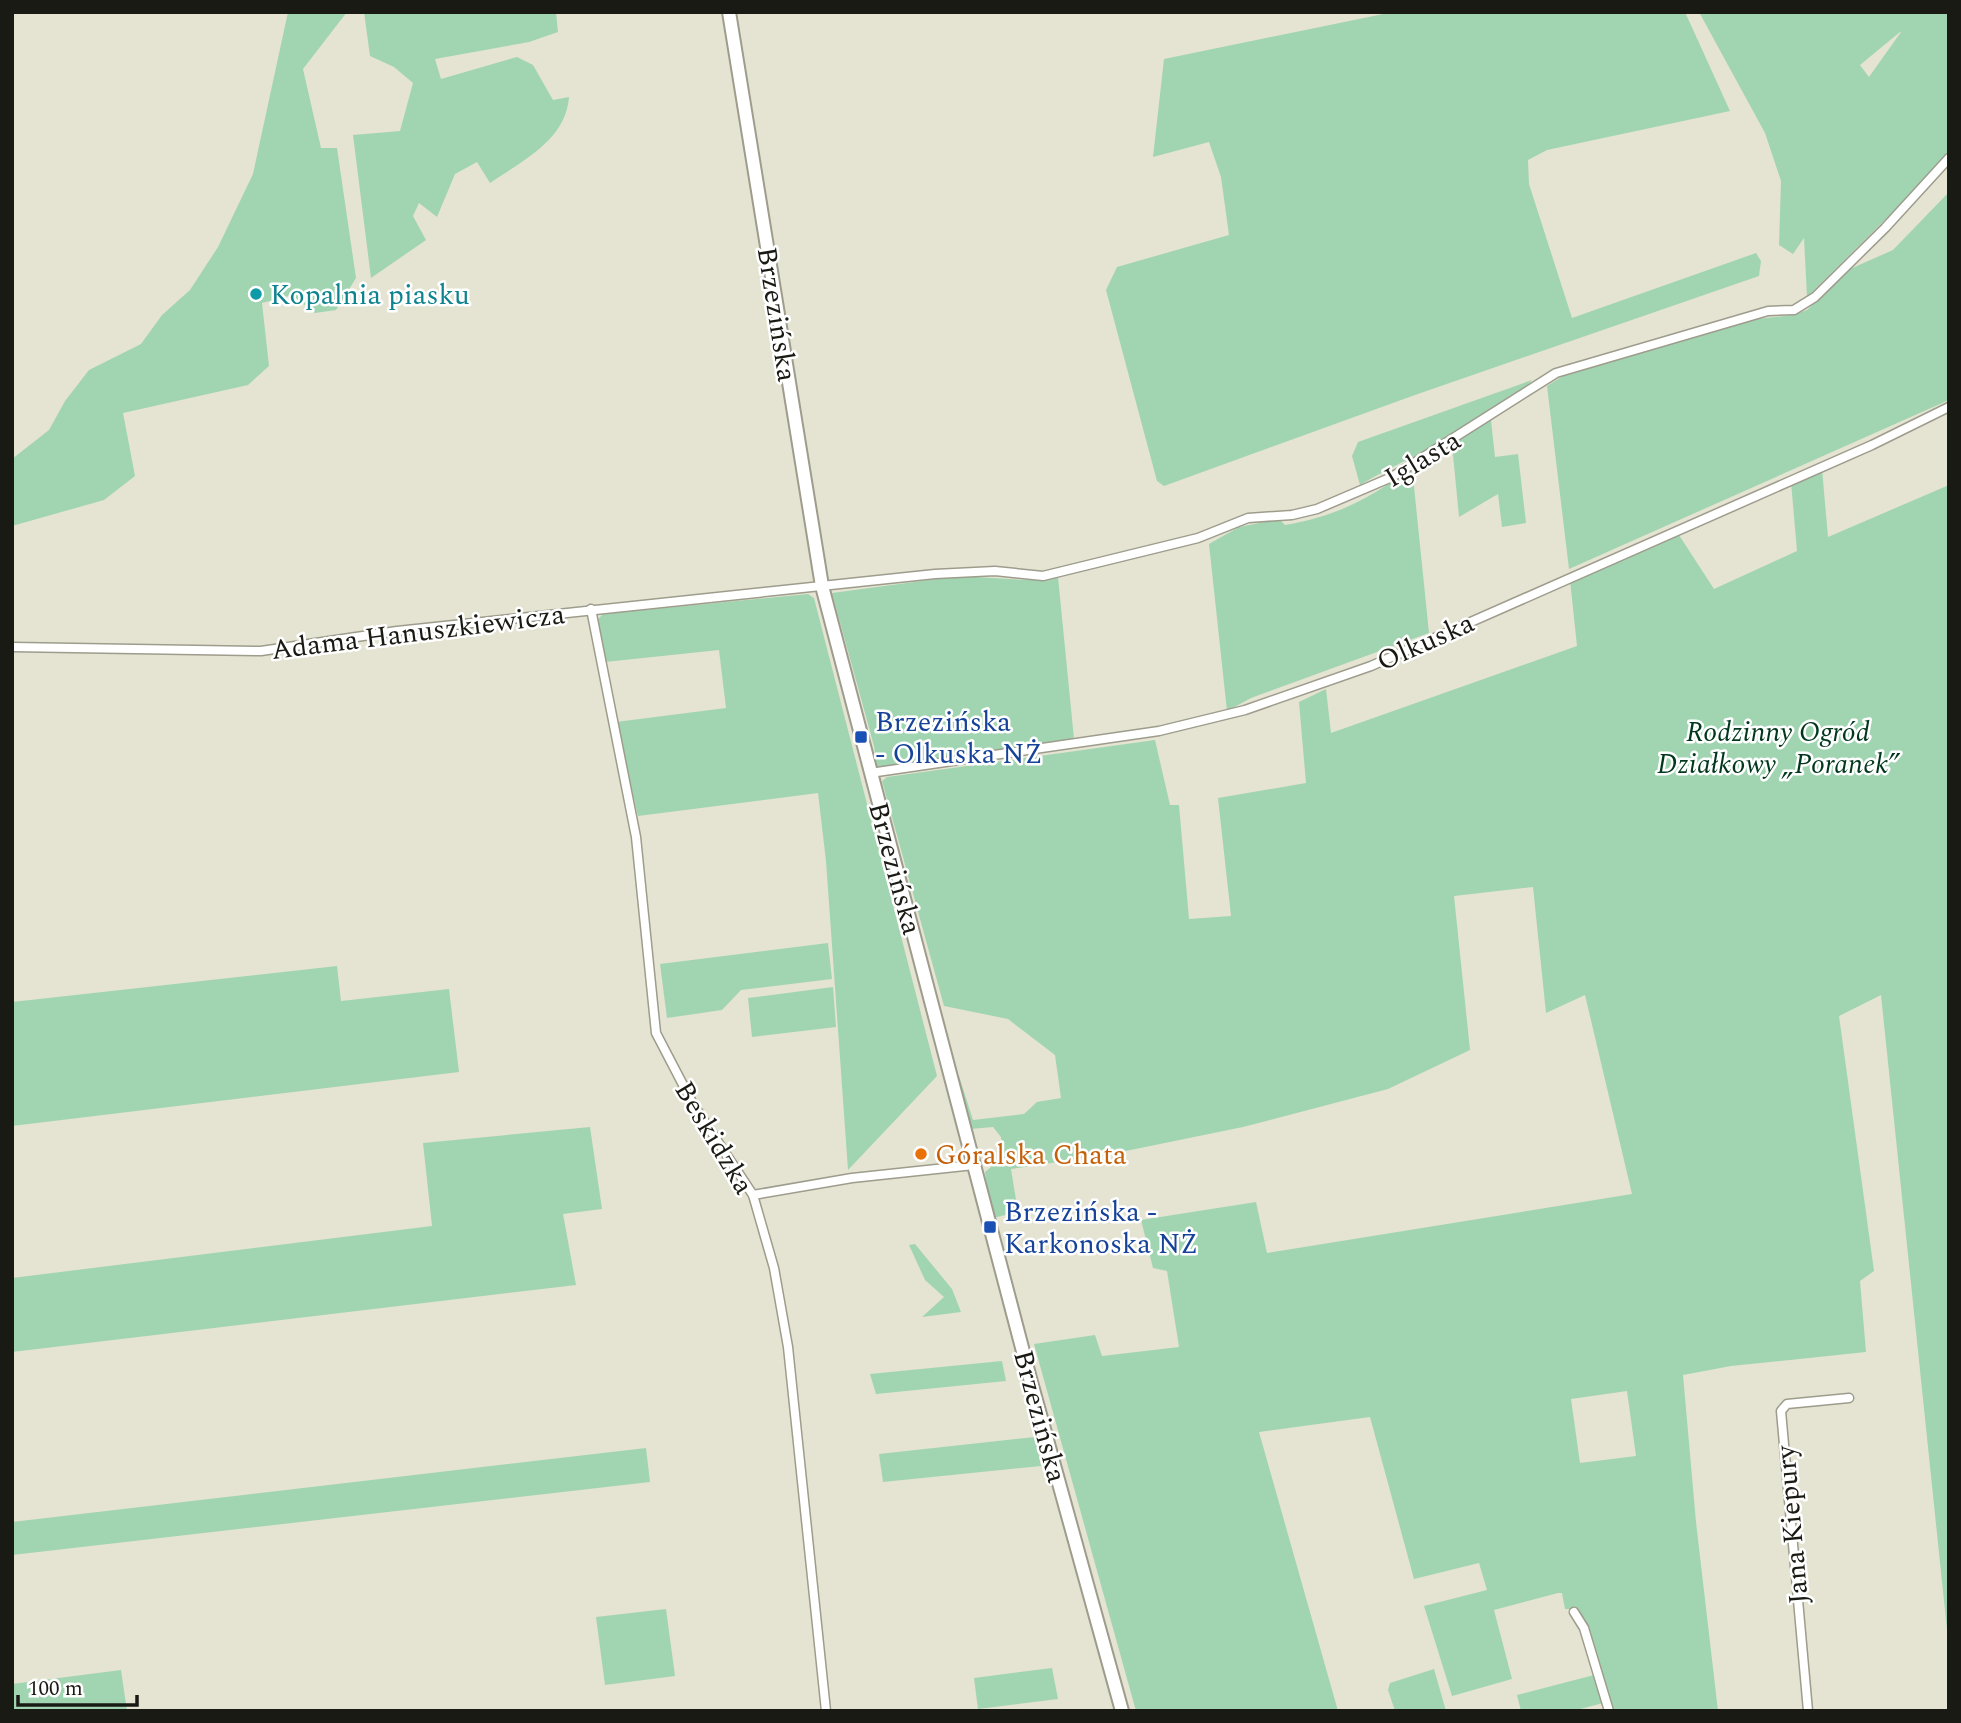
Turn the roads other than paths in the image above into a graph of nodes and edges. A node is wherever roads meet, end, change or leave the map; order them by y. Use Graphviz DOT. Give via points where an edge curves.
graph roads {
  1 [pos="729,12"];
  2 [pos="1949,158"];
  3 [pos="1949,407"];
  4 [pos="822,586"];
  5 [pos="591,609"];
  6 [pos="12,648"];
  7 [pos="870,773"];
  8 [pos="974,1165"];
  9 [pos="753,1195"];
  10 [pos="1849,1398"];
  11 [pos="1574,1612"];
  12 [pos="826,1711"];
  13 [pos="1122,1711"];
  14 [pos="1609,1711"];
  15 [pos="1808,1711"];
  1 -- 4 [label="main road, Brzezińska"];
  2 -- 4 [label="street, Iglasta" via="1885,228 1801,307 1768,311 1556,373 1392,477 1343,500 1292,516 1248,519 1198,538 1043,576 995,571 935,573"];
  3 -- 7 [label="street, Olkuska" via="1340,678 1227,716 1159,731"];
  4 -- 5 [label="street, Adama Hanuszkiewicza"];
  4 -- 7 [label="main road, Brzezińska"];
  5 -- 6 [label="street, Adama Hanuszkiewicza" via="261,652"];
  5 -- 9 [label="street, Beskidzka" via="636,837 656,1033 693,1104"];
  7 -- 8 [label="main road, Brzezińska"];
  8 -- 9 [label="street" via="852,1178"];
  8 -- 13 [label="main road, Brzezińska"];
  9 -- 12 [label="street, Beskidzka" via="774,1268 788,1347"];
  10 -- 15 [label="street, Jana Kiepury" via="1787,1404 1781,1411"];
  11 -- 14 [label="street" via="1584,1628"];
}
